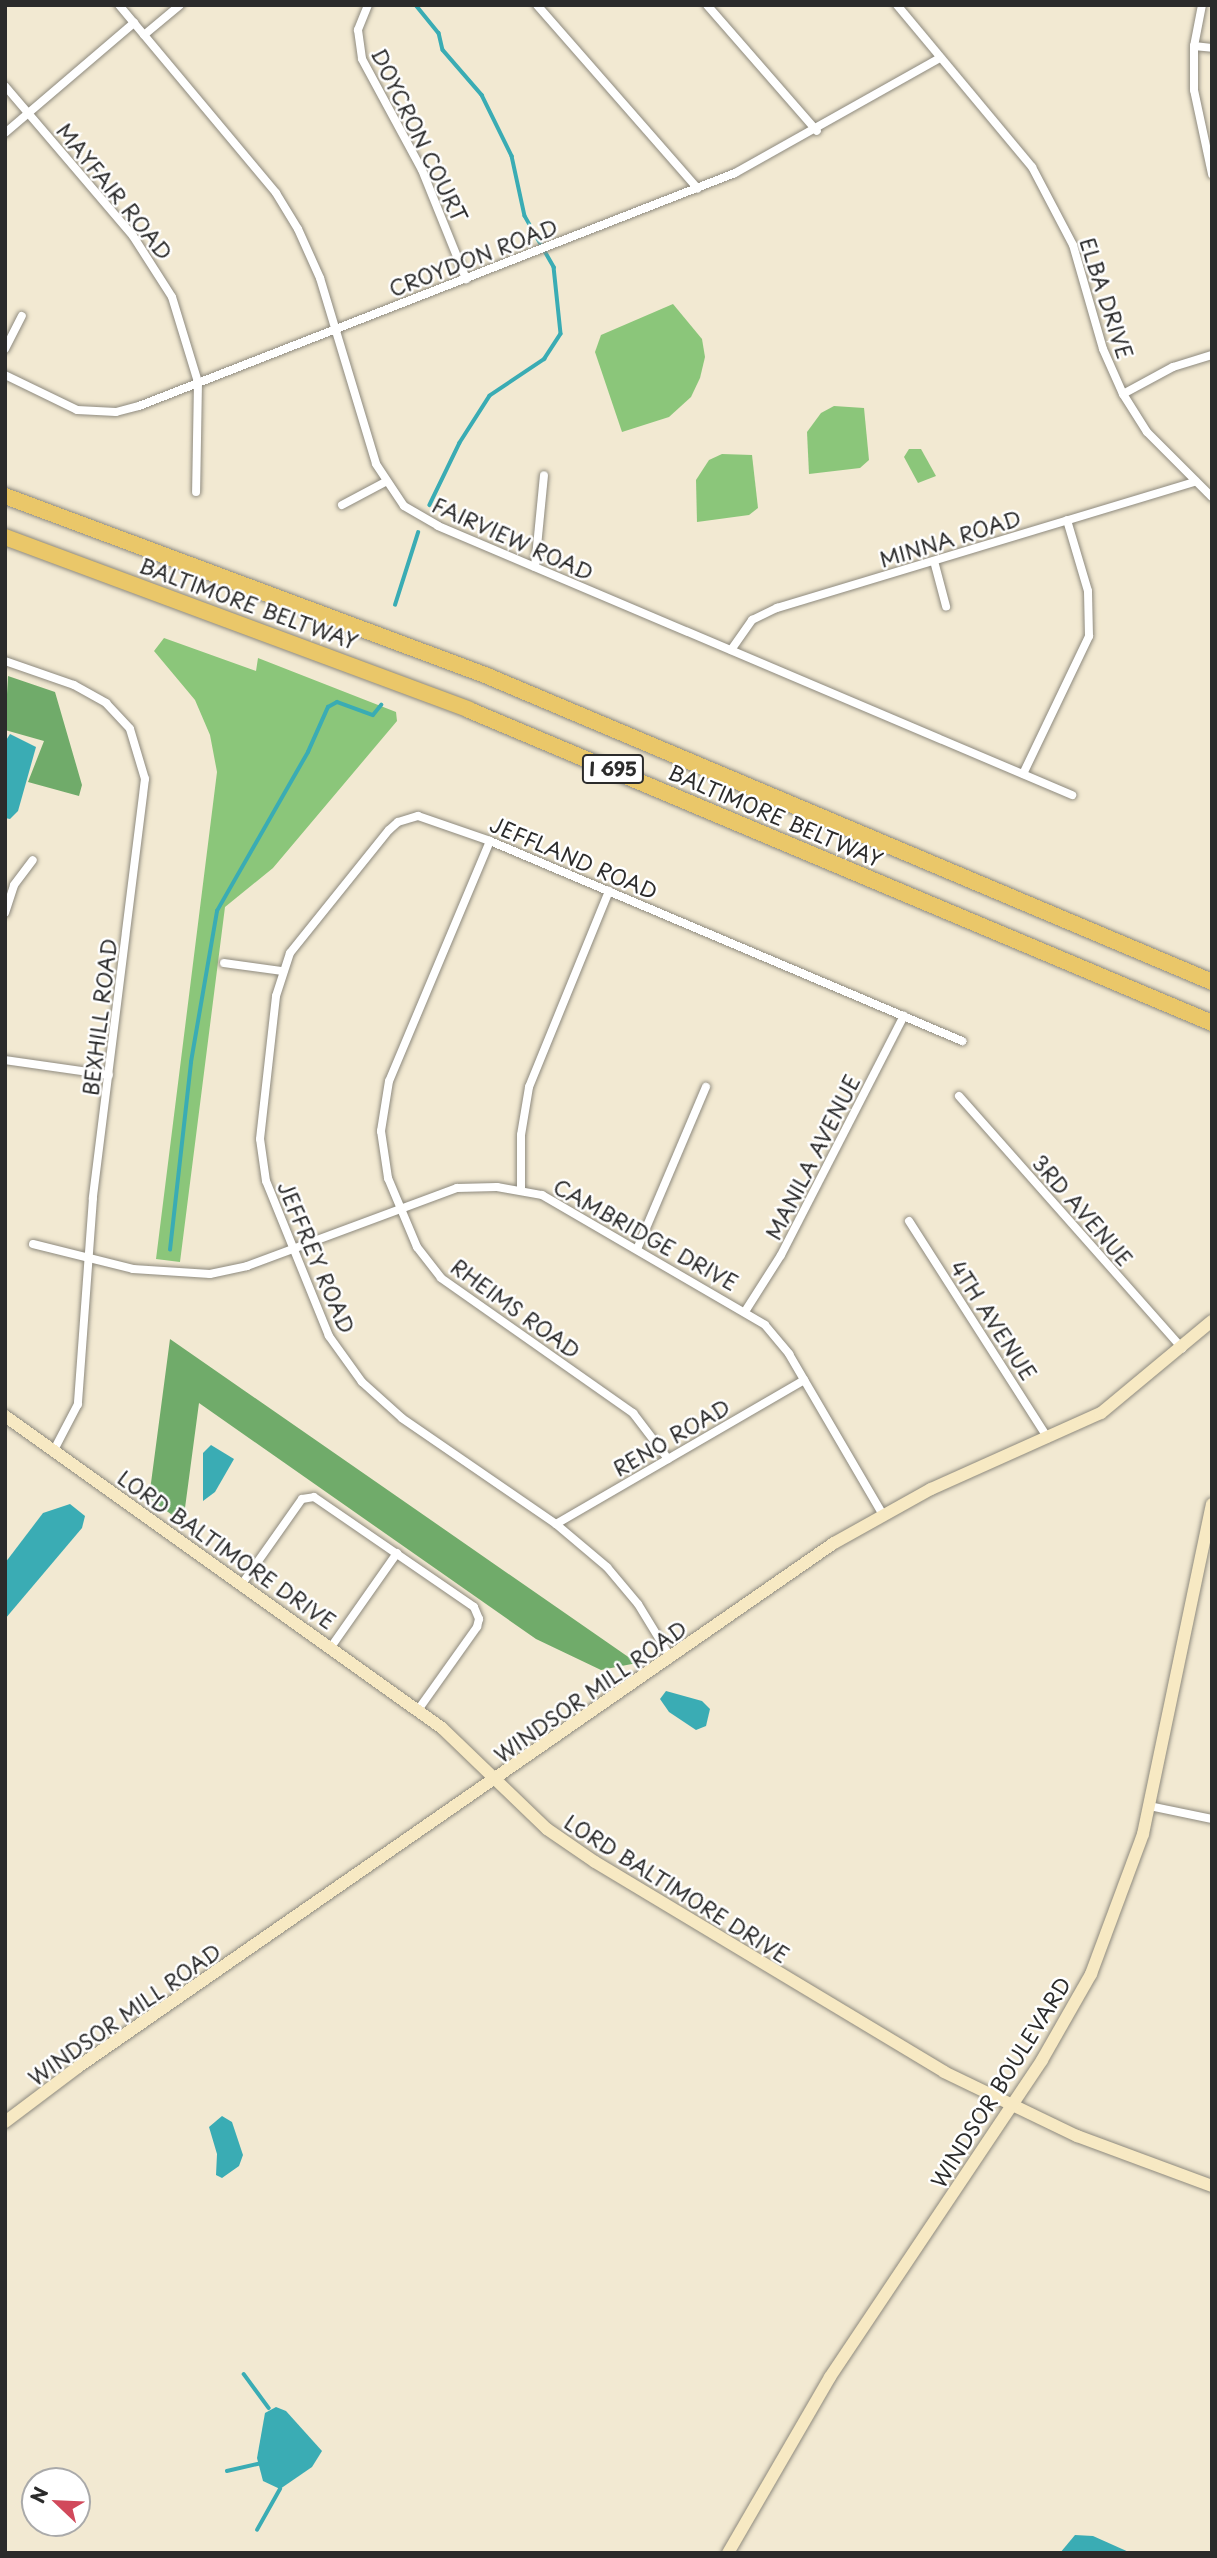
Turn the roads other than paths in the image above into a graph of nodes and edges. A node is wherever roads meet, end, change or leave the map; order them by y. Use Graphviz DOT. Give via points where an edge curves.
graph roads {
  1 [pos="120,5"];
  2 [pos="180,5"];
  3 [pos="368,5"];
  4 [pos="537,5"];
  5 [pos="707,5"];
  6 [pos="897,5"];
  7 [pos="1202,5"];
  8 [pos="134,23"];
  9 [pos="144,35"];
  10 [pos="1194,46"];
  11 [pos="1212,48"];
  12 [pos="938,59"];
  13 [pos="5,86"];
  14 [pos="29,113"];
  15 [pos="817,131"];
  16 [pos="5,133"];
  17 [pos="1212,174"];
  18 [pos="698,189"];
  19 [pos="466,279"];
  20 [pos="22,316"];
  21 [pos="336,329"];
  22 [pos="5,349"];
  23 [pos="1212,355"];
  24 [pos="5,375"];
  25 [pos="198,382"];
  26 [pos="1122,394"];
  27 [pos="544,475"];
  28 [pos="384,482"];
  29 [pos="1195,482"];
  30 [pos="196,492"];
  31 [pos="5,496"];
  32 [pos="1212,498"];
  33 [pos="342,505"];
  34 [pos="1068,520"];
  35 [pos="5,537"];
  36 [pos="934,561"];
  37 [pos="535,567"];
  38 [pos="946,606"];
  39 [pos="732,650"];
  40 [pos="5,661"];
  41 [pos="1023,774"];
  42 [pos="1072,795"];
  43 [pos="491,841"];
  44 [pos="33,860"];
  45 [pos="609,891"];
  46 [pos="5,913"];
  47 [pos="224,963"];
  48 [pos="282,971"];
  49 [pos="1212,982"];
  50 [pos="904,1016"];
  51 [pos="1212,1023"];
  52 [pos="962,1041"];
  53 [pos="5,1060"];
  54 [pos="109,1075"];
  55 [pos="706,1087"];
  56 [pos="959,1096"];
  57 [pos="521,1189"];
  58 [pos="399,1207"];
  59 [pos="909,1221"];
  60 [pos="33,1244"];
  61 [pos="638,1247"];
  62 [pos="290,1248"];
  63 [pos="89,1261"];
  64 [pos="746,1310"];
  65 [pos="1212,1321"];
  66 [pos="1182,1348"];
  67 [pos="804,1380"];
  68 [pos="5,1416"];
  69 [pos="1048,1438"];
  70 [pos="54,1450"];
  71 [pos="668,1459"];
  72 [pos="1212,1504"];
  73 [pos="883,1513"];
  74 [pos="556,1524"];
  75 [pos="397,1553"];
  76 [pos="242,1584"];
  77 [pos="331,1647"];
  78 [pos="671,1658"];
  79 [pos="418,1710"];
  80 [pos="495,1779"];
  81 [pos="1149,1807"];
  82 [pos="1212,1819"];
  83 [pos="1011,2105"];
  84 [pos="5,2122"];
  85 [pos="1212,2186"];
  86 [pos="728,2553"];
  1 -- 8 [label="street, FAIRVIEW ROAD"];
  2 -- 9 [label="street"];
  3 -- 19 [label="street, DOYCRON COURT" via="358,30 362,58 422,170"];
  4 -- 18 [label="street"];
  5 -- 15 [label="street"];
  6 -- 12 [label="street, ELBA DRIVE"];
  7 -- 10 [label="street"];
  8 -- 9 [label="street, FAIRVIEW ROAD"];
  8 -- 14 [label="street"];
  9 -- 21 [label="street, FAIRVIEW ROAD" via="287,209 309,250"];
  10 -- 11 [label="street"];
  10 -- 17 [label="street" via="1196,111"];
  12 -- 15 [label="street, CROYDON ROAD"];
  12 -- 26 [label="street, ELBA DRIVE" via="1032,167 1056,208 1083,269 1103,349"];
  13 -- 14 [label="street, MAYFAIR ROAD"];
  14 -- 16 [label="street"];
  14 -- 25 [label="street, MAYFAIR ROAD" via="149,257 180,314"];
  15 -- 18 [label="street, CROYDON ROAD"];
  18 -- 19 [label="street, CROYDON ROAD"];
  19 -- 21 [label="street, CROYDON ROAD"];
  20 -- 22 [label="street"];
  21 -- 25 [label="street, CROYDON ROAD"];
  21 -- 28 [label="street, FAIRVIEW ROAD"];
  23 -- 26 [label="street" via="1173,367"];
  24 -- 25 [label="street, CROYDON ROAD" via="58,403 96,413 139,406"];
  25 -- 30 [label="street, MAYFAIR ROAD"];
  26 -- 29 [label="street, ELBA DRIVE" via="1147,432"];
  27 -- 37 [label="street"];
  28 -- 33 [label="street"];
  28 -- 37 [label="street, FAIRVIEW ROAD" via="418,515"];
  29 -- 32 [label="street, ELBA DRIVE"];
  29 -- 34 [label="street, MINNA ROAD"];
  31 -- 49 [label="highway, BALTIMORE BELTWAY / I 695" via="485,675"];
  34 -- 36 [label="street, MINNA ROAD"];
  34 -- 41 [label="street" via="1088,592 1089,636"];
  35 -- 51 [label="highway, BALTIMORE BELTWAY / I 695" via="254,626 505,724"];
  36 -- 38 [label="street"];
  36 -- 39 [label="street, MINNA ROAD" via="763,613 745,627"];
  37 -- 39 [label="street, FAIRVIEW ROAD"];
  39 -- 41 [label="street, FAIRVIEW ROAD"];
  40 -- 54 [label="street, BEXHILL ROAD" via="98,697 130,729 143,762 144,801"];
  41 -- 42 [label="street, FAIRVIEW ROAD"];
  43 -- 45 [label="street, JEFFLAND ROAD"];
  43 -- 48 [label="street, JEFFLAND ROAD" via="429,818 398,822 310,926"];
  43 -- 58 [label="street, RHEIMS ROAD" via="389,1081 381,1131 383,1157"];
  44 -- 46 [label="street" via="14,885"];
  45 -- 50 [label="street, JEFFLAND ROAD"];
  45 -- 57 [label="street" via="529,1087 521,1135"];
  47 -- 48 [label="street"];
  48 -- 62 [label="street, JEFFREY ROAD" via="260,1139 266,1181"];
  50 -- 52 [label="street, JEFFLAND ROAD"];
  50 -- 64 [label="street, MANILA AVENUE" via="781,1255"];
  53 -- 54 [label="street"];
  54 -- 63 [label="street, BEXHILL ROAD"];
  55 -- 61 [label="street"];
  56 -- 66 [label="street, 3RD AVENUE"];
  57 -- 58 [label="street, CAMBRIDGE DRIVE" via="457,1188"];
  57 -- 61 [label="street, CAMBRIDGE DRIVE" via="564,1204"];
  58 -- 62 [label="street, CAMBRIDGE DRIVE"];
  58 -- 71 [label="street, RHEIMS ROAD" via="418,1247 442,1278 633,1413"];
  59 -- 69 [label="street, 4TH AVENUE"];
  60 -- 63 [label="street, CAMBRIDGE DRIVE"];
  61 -- 64 [label="street, CAMBRIDGE DRIVE"];
  62 -- 63 [label="street, CAMBRIDGE DRIVE" via="247,1266 210,1274 167,1274"];
  62 -- 74 [label="street, JEFFREY ROAD" via="329,1336 362,1382 402,1419"];
  63 -- 70 [label="street, BEXHILL ROAD" via="78,1404"];
  64 -- 67 [label="street, CAMBRIDGE DRIVE" via="777,1338"];
  65 -- 66 [label="main road, WINDSOR MILL ROAD"];
  66 -- 69 [label="main road, WINDSOR MILL ROAD" via="1101,1412"];
  67 -- 71 [label="street, RENO ROAD"];
  67 -- 73 [label="street, CAMBRIDGE DRIVE"];
  68 -- 70 [label="main road, LORD BALTIMORE DRIVE"];
  69 -- 73 [label="main road, WINDSOR MILL ROAD"];
  70 -- 76 [label="main road, LORD BALTIMORE DRIVE"];
  71 -- 74 [label="street, RENO ROAD"];
  72 -- 81 [label="main road, WINDSOR BOULEVARD"];
  73 -- 78 [label="main road, WINDSOR MILL ROAD"];
  74 -- 78 [label="street, JEFFREY ROAD" via="626,1587"];
  75 -- 76 [label="street" via="321,1501 307,1497"];
  75 -- 77 [label="street"];
  75 -- 79 [label="street" via="474,1607 479,1619"];
  76 -- 77 [label="main road, LORD BALTIMORE DRIVE"];
  77 -- 79 [label="main road, LORD BALTIMORE DRIVE"];
  78 -- 80 [label="main road, WINDSOR MILL ROAD"];
  79 -- 80 [label="main road, LORD BALTIMORE DRIVE" via="463,1745"];
  80 -- 83 [label="main road, LORD BALTIMORE DRIVE" via="547,1829 594,1862 908,2053"];
  80 -- 84 [label="main road, WINDSOR MILL ROAD"];
  81 -- 82 [label="street"];
  81 -- 83 [label="main road, WINDSOR BOULEVARD" via="1124,1893 1091,1974"];
  83 -- 85 [label="main road, LORD BALTIMORE DRIVE" via="1077,2136"];
  83 -- 86 [label="main road, WINDSOR BOULEVARD" via="830,2377"];
}
